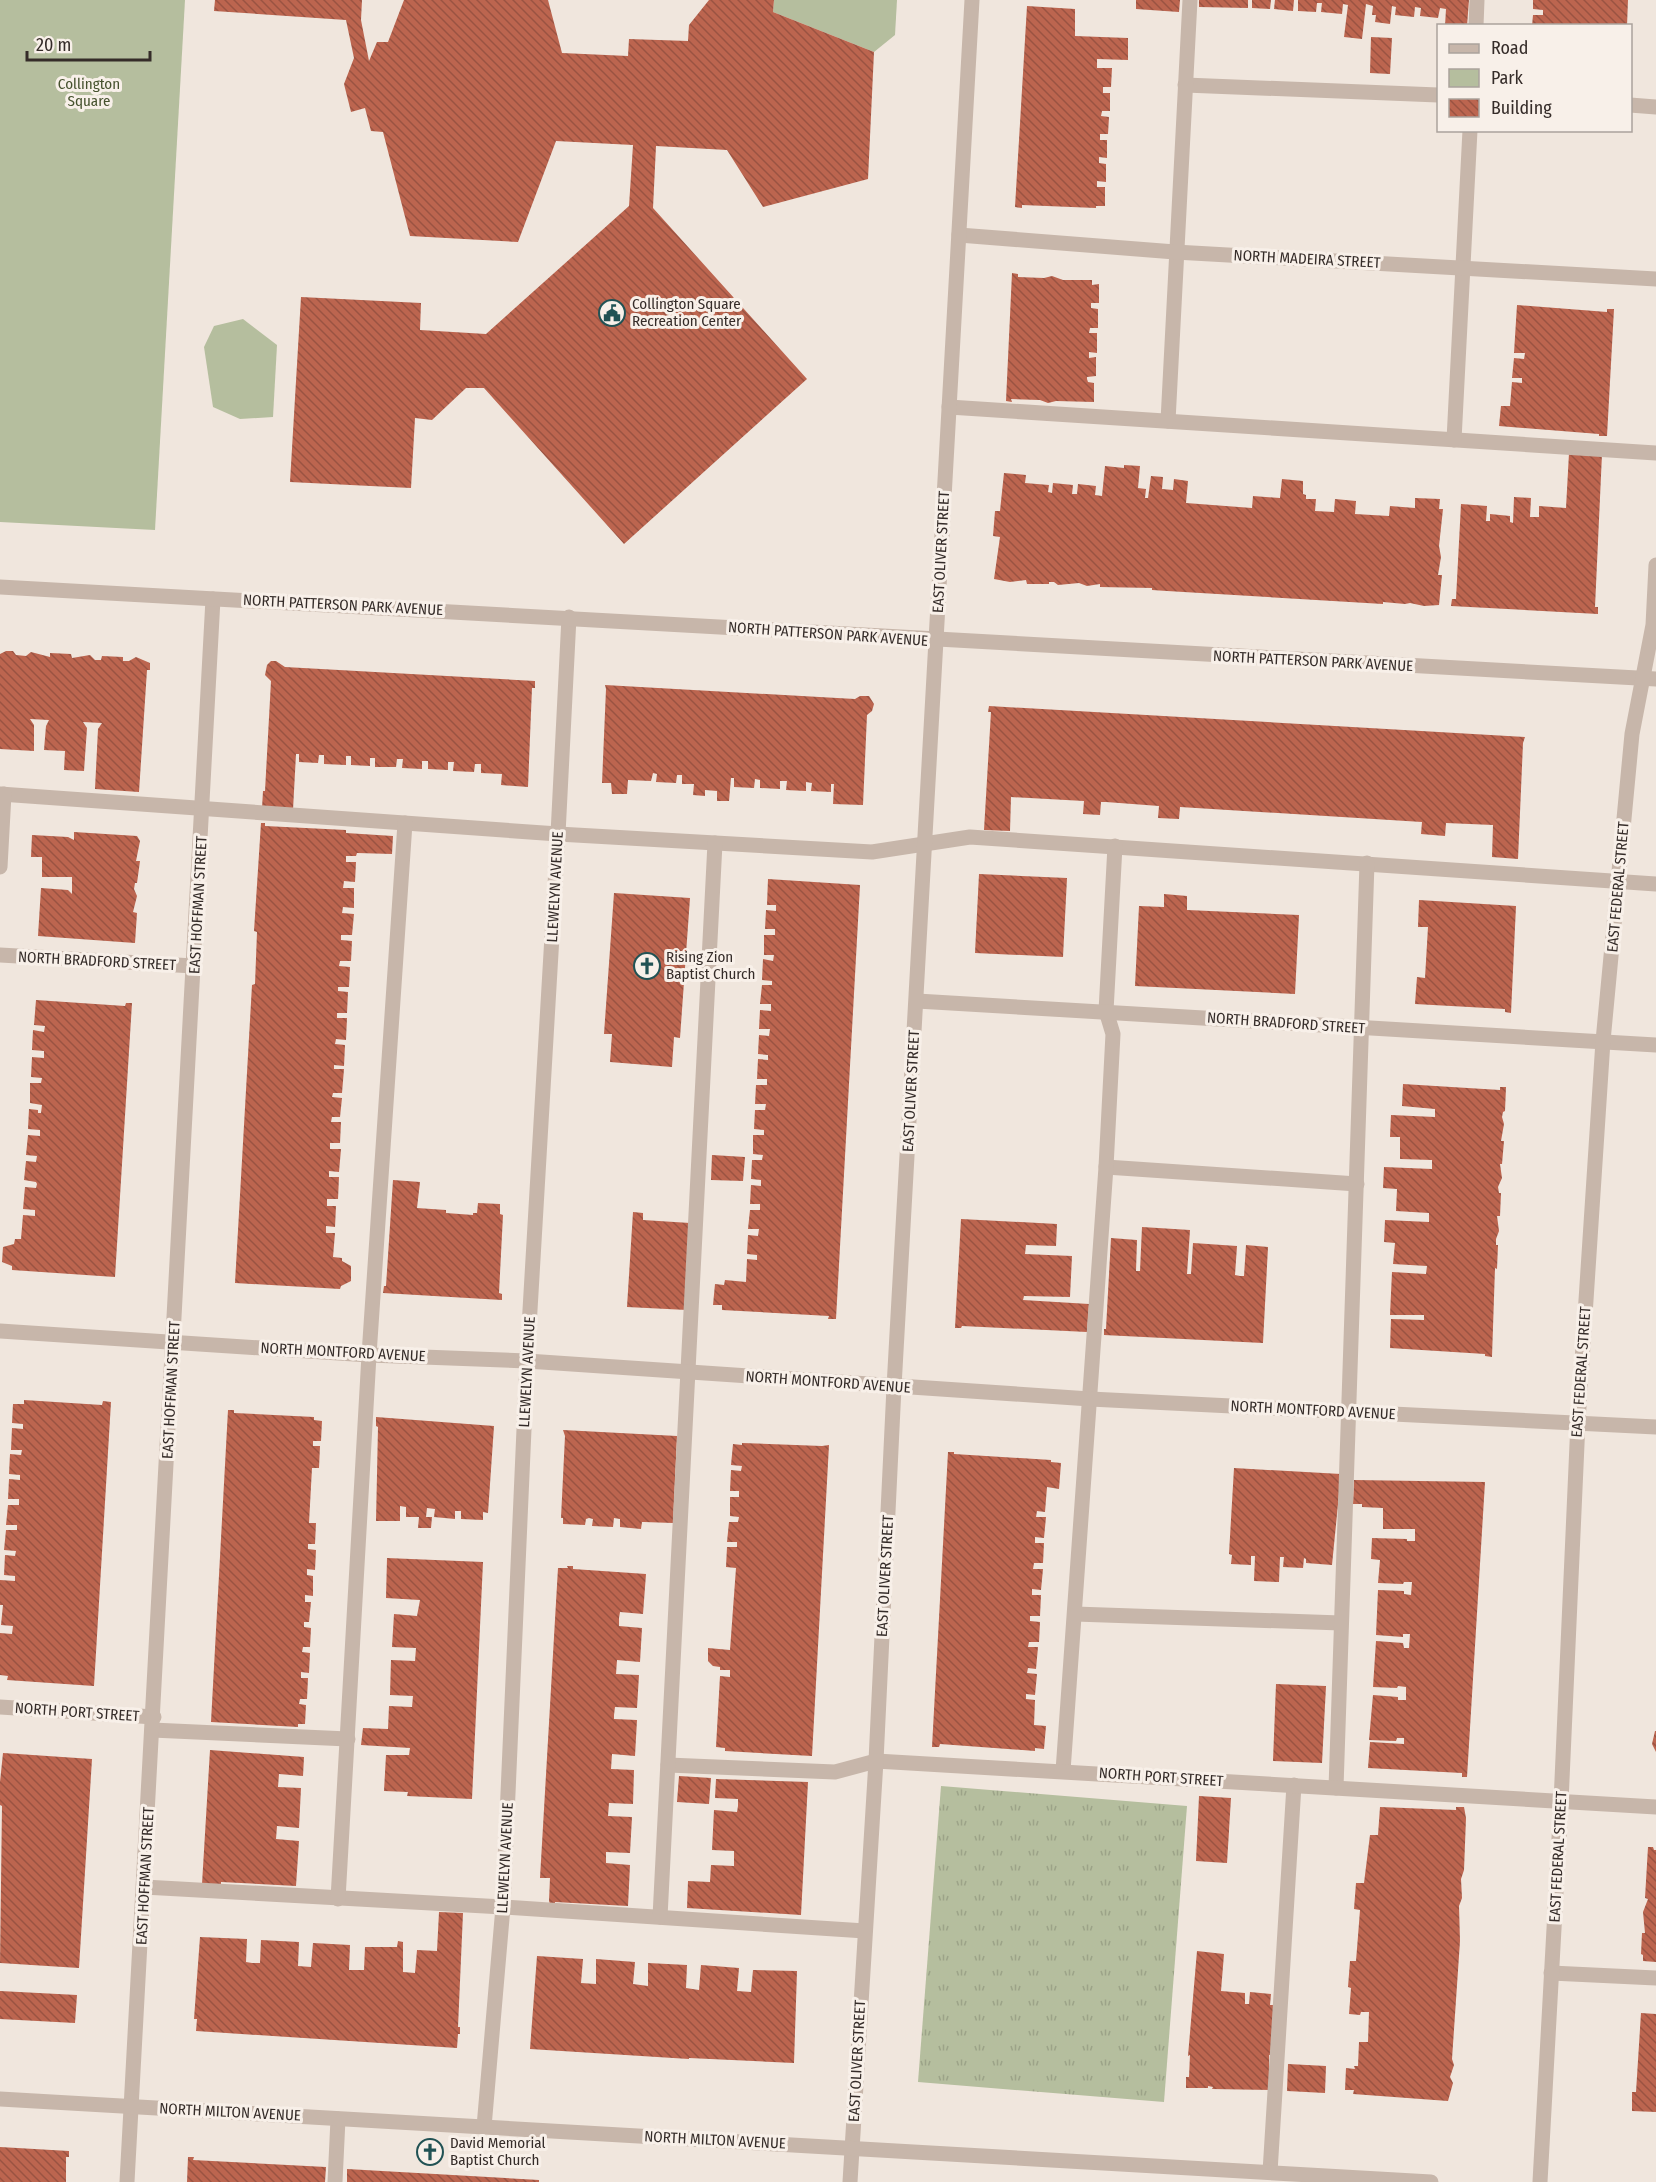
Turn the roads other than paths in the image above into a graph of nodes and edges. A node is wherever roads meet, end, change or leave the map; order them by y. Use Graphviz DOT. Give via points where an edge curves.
graph roads {
  1 [pos="972,0"];
  2 [pos="1190,0"];
  3 [pos="1477,0"];
  4 [pos="1476,24"];
  5 [pos="1185,85"];
  6 [pos="1437,95"];
  7 [pos="1632,105"];
  8 [pos="1656,107"];
  9 [pos="1470,132"];
  10 [pos="959,235"];
  11 [pos="1175,252"];
  12 [pos="1462,268"];
  13 [pos="1656,279"];
  14 [pos="949,407"];
  15 [pos="1167,421"];
  16 [pos="1454,440"];
  17 [pos="1656,453"];
  18 [pos="1656,565"];
  19 [pos="0,587"];
  20 [pos="213,598"];
  21 [pos="569,617"];
  22 [pos="936,640"];
  23 [pos="1649,679"];
  24 [pos="2,794"];
  25 [pos="203,808"];
  26 [pos="405,823"];
  27 [pos="558,834"];
  28 [pos="715,843"];
  29 [pos="925,844"];
  30 [pos="1115,846"];
  31 [pos="1367,863"];
  32 [pos="0,867"];
  33 [pos="1619,882"];
  34 [pos="1656,884"];
  35 [pos="0,955"];
  36 [pos="194,966"];
  37 [pos="917,1001"];
  38 [pos="1106,1011"];
  39 [pos="1362,1028"];
  40 [pos="1603,1041"];
  41 [pos="1656,1045"];
  42 [pos="1106,1167"];
  43 [pos="1357,1184"];
  44 [pos="0,1331"];
  45 [pos="174,1341"];
  46 [pos="369,1355"];
  47 [pos="527,1361"];
  48 [pos="689,1373"];
  49 [pos="894,1387"];
  50 [pos="1090,1399"];
  51 [pos="1348,1411"];
  52 [pos="1578,1422"];
  53 [pos="1656,1427"];
  54 [pos="1075,1614"];
  55 [pos="1341,1623"];
  56 [pos="0,1707"];
  57 [pos="153,1724"];
  58 [pos="348,1739"];
  59 [pos="876,1761"];
  60 [pos="668,1765"];
  61 [pos="1063,1771"];
  62 [pos="1294,1785"];
  63 [pos="1336,1788"];
  64 [pos="1561,1802"];
  65 [pos="1656,1807"];
  66 [pos="144,1887"];
  67 [pos="338,1899"];
  68 [pos="503,1907"];
  69 [pos="660,1917"];
  70 [pos="865,1931"];
  71 [pos="1551,1973"];
  72 [pos="1656,1978"];
  73 [pos="0,2099"];
  74 [pos="131,2106"];
  75 [pos="338,2119"];
  76 [pos="484,2127"];
  77 [pos="852,2149"];
  78 [pos="1270,2172"];
  79 [pos="127,2182"];
  80 [pos="335,2182"];
  81 [pos="850,2182"];
  82 [pos="1431,2182"];
  83 [pos="1540,2182"];
  1 -- 10 [label="street, EAST OLIVER STREET"];
  2 -- 5 [label="street"];
  3 -- 4 [label="street"];
  5 -- 6 [label="street"];
  5 -- 11 [label="street"];
  7 -- 8 [label="street"];
  9 -- 12 [label="street"];
  10 -- 11 [label="street, NORTH MADEIRA STREET"];
  10 -- 14 [label="street, EAST OLIVER STREET"];
  11 -- 12 [label="street, NORTH MADEIRA STREET"];
  11 -- 15 [label="street"];
  12 -- 13 [label="street, NORTH MADEIRA STREET"];
  12 -- 16 [label="street"];
  14 -- 15 [label="street"];
  14 -- 22 [label="street, EAST OLIVER STREET"];
  15 -- 16 [label="street"];
  16 -- 17 [label="street"];
  18 -- 23 [label="street, EAST FEDERAL STREET"];
  19 -- 20 [label="street, NORTH PATTERSON PARK AVENUE"];
  20 -- 21 [label="street, NORTH PATTERSON PARK AVENUE"];
  20 -- 25 [label="street, EAST HOFFMAN STREET"];
  21 -- 22 [label="street, NORTH PATTERSON PARK AVENUE"];
  21 -- 27 [label="street, LLEWELYN AVENUE"];
  22 -- 23 [label="street, NORTH PATTERSON PARK AVENUE"];
  22 -- 29 [label="street, EAST OLIVER STREET"];
  23 -- 33 [label="street, EAST FEDERAL STREET" via="1632,734"];
  24 -- 25 [label="street"];
  24 -- 32 [label="street"];
  25 -- 26 [label="street"];
  25 -- 36 [label="street, EAST HOFFMAN STREET"];
  26 -- 27 [label="street"];
  26 -- 46 [label="street"];
  27 -- 28 [label="street"];
  27 -- 47 [label="street, LLEWELYN AVENUE"];
  28 -- 29 [label="street" via="872,852"];
  28 -- 48 [label="street"];
  29 -- 30 [label="street" via="970,837"];
  29 -- 37 [label="street, EAST OLIVER STREET"];
  30 -- 31 [label="street"];
  30 -- 38 [label="street"];
  31 -- 33 [label="street"];
  31 -- 39 [label="street"];
  33 -- 34 [label="street"];
  33 -- 40 [label="street, EAST FEDERAL STREET"];
  35 -- 36 [label="street, NORTH BRADFORD STREET"];
  36 -- 45 [label="street, EAST HOFFMAN STREET"];
  37 -- 38 [label="street, NORTH BRADFORD STREET"];
  37 -- 49 [label="street, EAST OLIVER STREET"];
  38 -- 39 [label="street, NORTH BRADFORD STREET"];
  38 -- 42 [label="street" via="1113,1034"];
  39 -- 40 [label="street, NORTH BRADFORD STREET"];
  39 -- 43 [label="street"];
  40 -- 41 [label="street, NORTH BRADFORD STREET"];
  40 -- 52 [label="street, EAST FEDERAL STREET"];
  42 -- 43 [label="street"];
  42 -- 50 [label="street"];
  43 -- 51 [label="street"];
  44 -- 45 [label="street, NORTH MONTFORD AVENUE"];
  45 -- 46 [label="street, NORTH MONTFORD AVENUE"];
  45 -- 57 [label="street, EAST HOFFMAN STREET"];
  46 -- 47 [label="street, NORTH MONTFORD AVENUE"];
  46 -- 58 [label="street"];
  47 -- 48 [label="street, NORTH MONTFORD AVENUE"];
  47 -- 68 [label="street, LLEWELYN AVENUE"];
  48 -- 49 [label="street, NORTH MONTFORD AVENUE"];
  48 -- 60 [label="street"];
  49 -- 50 [label="street, NORTH MONTFORD AVENUE"];
  49 -- 59 [label="street, EAST OLIVER STREET"];
  50 -- 51 [label="street, NORTH MONTFORD AVENUE"];
  50 -- 54 [label="street"];
  51 -- 52 [label="street, NORTH MONTFORD AVENUE"];
  51 -- 55 [label="street"];
  52 -- 53 [label="street, NORTH MONTFORD AVENUE"];
  52 -- 64 [label="street, EAST FEDERAL STREET"];
  54 -- 55 [label="street"];
  54 -- 61 [label="street"];
  55 -- 63 [label="street"];
  56 -- 57 [label="street, NORTH PORT STREET"];
  57 -- 58 [label="street, NORTH PORT STREET"];
  57 -- 66 [label="street, EAST HOFFMAN STREET"];
  58 -- 67 [label="street"];
  59 -- 60 [label="street, NORTH PORT STREET" via="835,1772"];
  59 -- 61 [label="street, NORTH PORT STREET"];
  59 -- 70 [label="street, EAST OLIVER STREET"];
  60 -- 69 [label="street"];
  61 -- 62 [label="street, NORTH PORT STREET"];
  62 -- 63 [label="street, NORTH PORT STREET"];
  62 -- 78 [label="street"];
  63 -- 64 [label="street, NORTH PORT STREET"];
  64 -- 65 [label="street, NORTH PORT STREET"];
  64 -- 71 [label="street, EAST FEDERAL STREET"];
  66 -- 67 [label="street"];
  66 -- 74 [label="street, EAST HOFFMAN STREET"];
  67 -- 68 [label="street"];
  68 -- 69 [label="street"];
  68 -- 76 [label="street, LLEWELYN AVENUE"];
  69 -- 70 [label="street"];
  70 -- 77 [label="street, EAST OLIVER STREET"];
  71 -- 72 [label="street"];
  71 -- 83 [label="street, EAST FEDERAL STREET"];
  73 -- 74 [label="street, NORTH MILTON AVENUE"];
  74 -- 75 [label="street, NORTH MILTON AVENUE"];
  74 -- 79 [label="street, EAST HOFFMAN STREET"];
  75 -- 76 [label="street, NORTH MILTON AVENUE"];
  75 -- 80 [label="street"];
  76 -- 77 [label="street, NORTH MILTON AVENUE"];
  77 -- 78 [label="street, NORTH MILTON AVENUE"];
  77 -- 81 [label="street, EAST OLIVER STREET"];
  78 -- 82 [label="street, NORTH MILTON AVENUE"];
}
